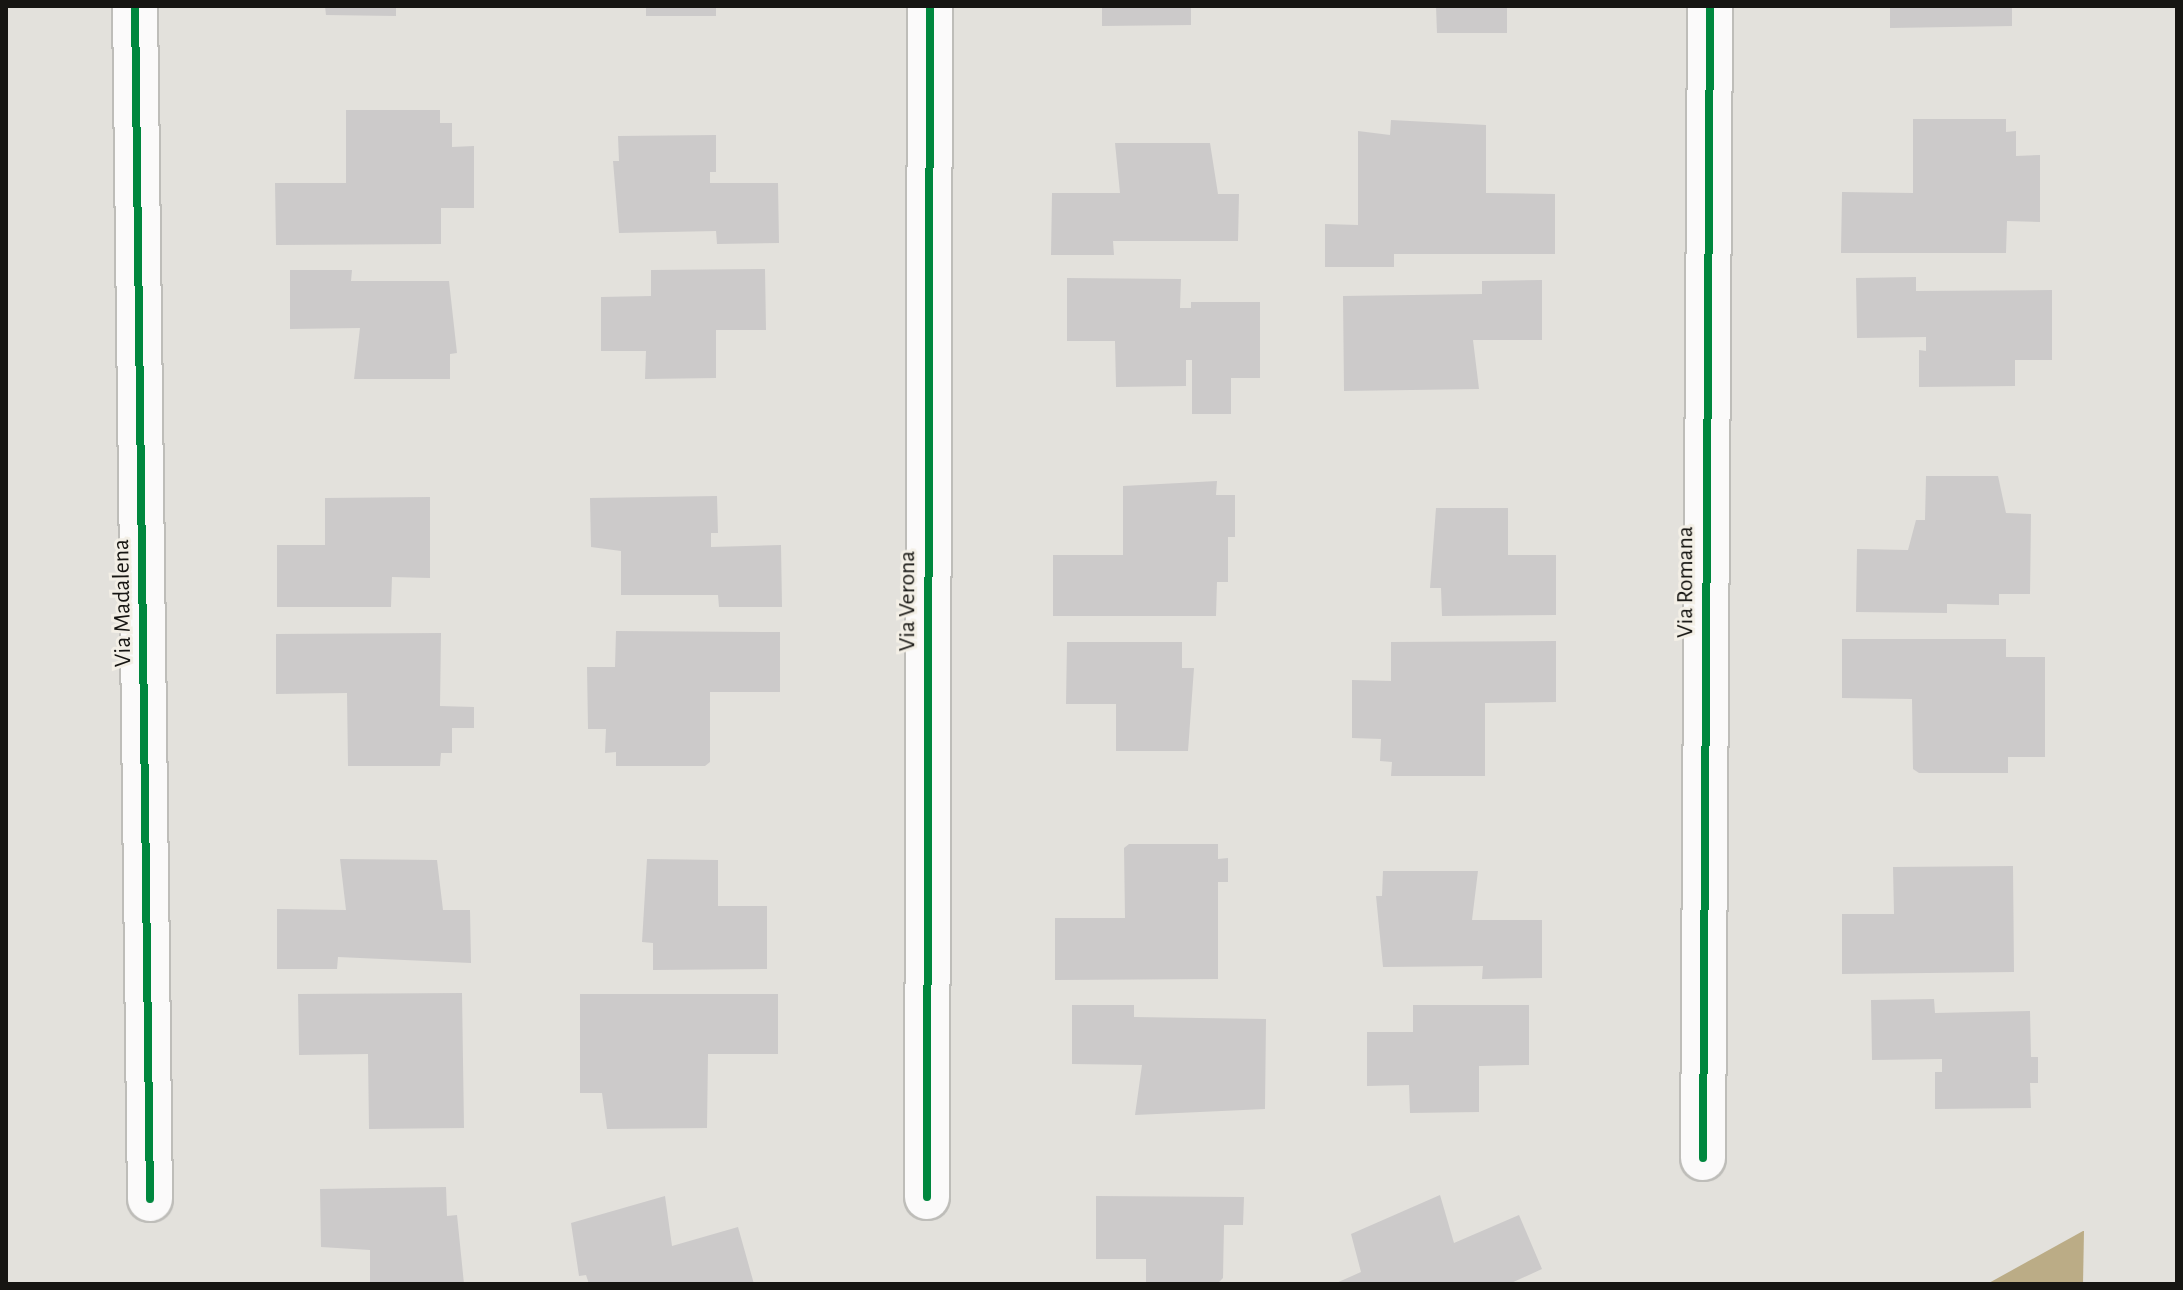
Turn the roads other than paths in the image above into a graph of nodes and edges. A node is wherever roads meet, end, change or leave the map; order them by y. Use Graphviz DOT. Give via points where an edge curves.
graph roads {
  1 [pos="135,6"];
  2 [pos="930,6"];
  3 [pos="1710,6"];
  4 [pos="1703,1158"];
  5 [pos="927,1197"];
  6 [pos="150,1199"];
  1 -- 6 [label="street, Via Madalena"];
  2 -- 5 [label="street, Via Verona"];
  3 -- 4 [label="street, Via Romana"];
}
